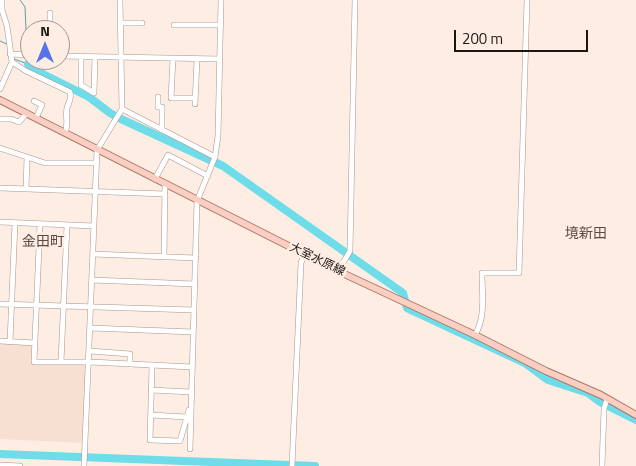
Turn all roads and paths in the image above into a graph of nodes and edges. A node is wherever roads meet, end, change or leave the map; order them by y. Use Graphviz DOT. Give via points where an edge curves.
graph roads {
  1 [pos="2,0"];
  2 [pos="120,0"];
  3 [pos="221,0"];
  4 [pos="355,0"];
  5 [pos="526,0"];
  6 [pos="50,13"];
  7 [pos="50,20"];
  8 [pos="120,23"];
  9 [pos="142,23"];
  10 [pos="174,25"];
  11 [pos="221,26"];
  12 [pos="10,54"];
  13 [pos="20,54"];
  14 [pos="70,56"];
  15 [pos="81,56"];
  16 [pos="95,57"];
  17 [pos="121,58"];
  18 [pos="173,58"];
  19 [pos="197,59"];
  20 [pos="220,59"];
  21 [pos="12,62"];
  22 [pos="1,85"];
  23 [pos="158,97"];
  24 [pos="0,100"];
  25 [pos="34,101"];
  26 [pos="122,109"];
  27 [pos="27,113"];
  28 [pos="36,118"];
  29 [pos="0,119"];
  30 [pos="162,130"];
  31 [pos="65,133"];
  32 [pos="0,148"];
  33 [pos="97,150"];
  34 [pos="27,157"];
  35 [pos="215,157"];
  36 [pos="96,163"];
  37 [pos="208,176"];
  38 [pos="155,179"];
  39 [pos="165,184"];
  40 [pos="0,188"];
  41 [pos="26,189"];
  42 [pos="96,192"];
  43 [pos="165,194"];
  44 [pos="198,201"];
  45 [pos="0,222"];
  46 [pos="15,223"];
  47 [pos="40,224"];
  48 [pos="67,225"];
  49 [pos="94,226"];
  50 [pos="93,254"];
  51 [pos="304,254"];
  52 [pos="164,257"];
  53 [pos="196,258"];
  54 [pos="338,271"];
  55 [pos="92,280"];
  56 [pos="195,284"];
  57 [pos="0,304"];
  58 [pos="12,305"];
  59 [pos="37,305"];
  60 [pos="64,306"];
  61 [pos="92,307"];
  62 [pos="194,310"];
  63 [pos="91,328"];
  64 [pos="193,332"];
  65 [pos="475,335"];
  66 [pos="0,342"];
  67 [pos="10,342"];
  68 [pos="35,342"];
  69 [pos="90,352"];
  70 [pos="61,362"];
  71 [pos="90,362"];
  72 [pos="130,364"];
  73 [pos="152,365"];
  74 [pos="192,367"];
  75 [pos="152,390"];
  76 [pos="191,392"];
  77 [pos="606,402"];
  78 [pos="191,403"];
  79 [pos="151,415"];
  80 [pos="636,415"];
  81 [pos="187,417"];
  82 [pos="190,449"];
  83 [pos="0,465"];
  84 [pos="20,466"];
  85 [pos="84,466"];
  86 [pos="292,466"];
  87 [pos="602,466"];
  1 -- 12 [label="street"];
  2 -- 8 [label="street"];
  3 -- 11 [label="street"];
  4 -- 54 [label="street" via="350,251"];
  5 -- 65 [label="street" via="519,273 482,273 482,316"];
  6 -- 7 [label="street"];
  8 -- 9 [label="street"];
  8 -- 17 [label="street"];
  10 -- 11 [label="street"];
  11 -- 20 [label="street"];
  12 -- 13 [label="street"];
  12 -- 21 [label="street"];
  14 -- 15 [label="street"];
  15 -- 16 [label="street"];
  15 -- 16 [label="street" via="81,85 94,93"];
  16 -- 17 [label="street"];
  17 -- 18 [label="street"];
  17 -- 26 [label="street"];
  18 -- 19 [label="street"];
  18 -- 19 [label="street" via="171,98 195,101"];
  19 -- 20 [label="street"];
  20 -- 35 [label="street"];
  21 -- 22 [label="street"];
  21 -- 31 [label="street" via="70,92"];
  23 -- 30 [label="street" via="158,106 162,106"];
  24 -- 27 [label="main road, 大室水原線"];
  25 -- 28 [label="street" via="42,105"];
  26 -- 30 [label="street"];
  26 -- 33 [label="street"];
  27 -- 28 [label="main road, 大室水原線"];
  27 -- 29 [label="street" via="19,122"];
  28 -- 31 [label="main road, 大室水原線"];
  30 -- 35 [label="street"];
  31 -- 33 [label="main road, 大室水原線"];
  32 -- 34 [label="street"];
  33 -- 36 [label="street"];
  33 -- 38 [label="main road, 大室水原線"];
  34 -- 36 [label="street" via="45,163"];
  34 -- 41 [label="street"];
  35 -- 37 [label="street"];
  36 -- 42 [label="street"];
  37 -- 38 [label="street" via="168,155"];
  37 -- 44 [label="street"];
  38 -- 39 [label="main road, 大室水原線"];
  39 -- 43 [label="street"];
  39 -- 44 [label="main road, 大室水原線"];
  40 -- 41 [label="street"];
  41 -- 42 [label="street"];
  42 -- 43 [label="street"];
  42 -- 49 [label="street"];
  43 -- 52 [label="street"];
  44 -- 51 [label="main road, 大室水原線"];
  44 -- 53 [label="street"];
  45 -- 46 [label="street"];
  46 -- 47 [label="street"];
  46 -- 58 [label="street"];
  47 -- 48 [label="street"];
  47 -- 59 [label="street"];
  48 -- 49 [label="street"];
  48 -- 60 [label="street"];
  49 -- 50 [label="street"];
  50 -- 52 [label="street"];
  50 -- 55 [label="street"];
  51 -- 54 [label="main road, 大室水原線"];
  51 -- 86 [label="street"];
  52 -- 53 [label="street"];
  53 -- 56 [label="street"];
  54 -- 65 [label="main road, 大室水原線"];
  55 -- 56 [label="street"];
  55 -- 61 [label="street"];
  56 -- 62 [label="street"];
  57 -- 58 [label="street"];
  58 -- 59 [label="street"];
  58 -- 67 [label="street"];
  59 -- 60 [label="street"];
  59 -- 68 [label="street"];
  60 -- 61 [label="street"];
  60 -- 70 [label="street"];
  61 -- 62 [label="street"];
  61 -- 63 [label="street"];
  62 -- 64 [label="street"];
  63 -- 64 [label="street"];
  63 -- 69 [label="street"];
  64 -- 74 [label="street"];
  65 -- 77 [label="main road, 大室水原線"];
  66 -- 67 [label="street"];
  67 -- 68 [label="street"];
  68 -- 70 [label="street" via="34,362"];
  69 -- 71 [label="street"];
  69 -- 72 [label="street" via="130,354"];
  70 -- 71 [label="street"];
  71 -- 72 [label="street"];
  71 -- 85 [label="street"];
  72 -- 73 [label="street"];
  73 -- 74 [label="street"];
  73 -- 75 [label="street"];
  74 -- 76 [label="street"];
  75 -- 76 [label="street"];
  75 -- 79 [label="street"];
  76 -- 78 [label="street"];
  77 -- 80 [label="main road, 大室水原線"];
  77 -- 87 [label="street"];
  78 -- 81 [label="street"];
  78 -- 82 [label="street"];
  79 -- 81 [label="street"];
  79 -- 81 [label="street" via="150,440 180,441"];
  83 -- 84 [label="street"];
}
